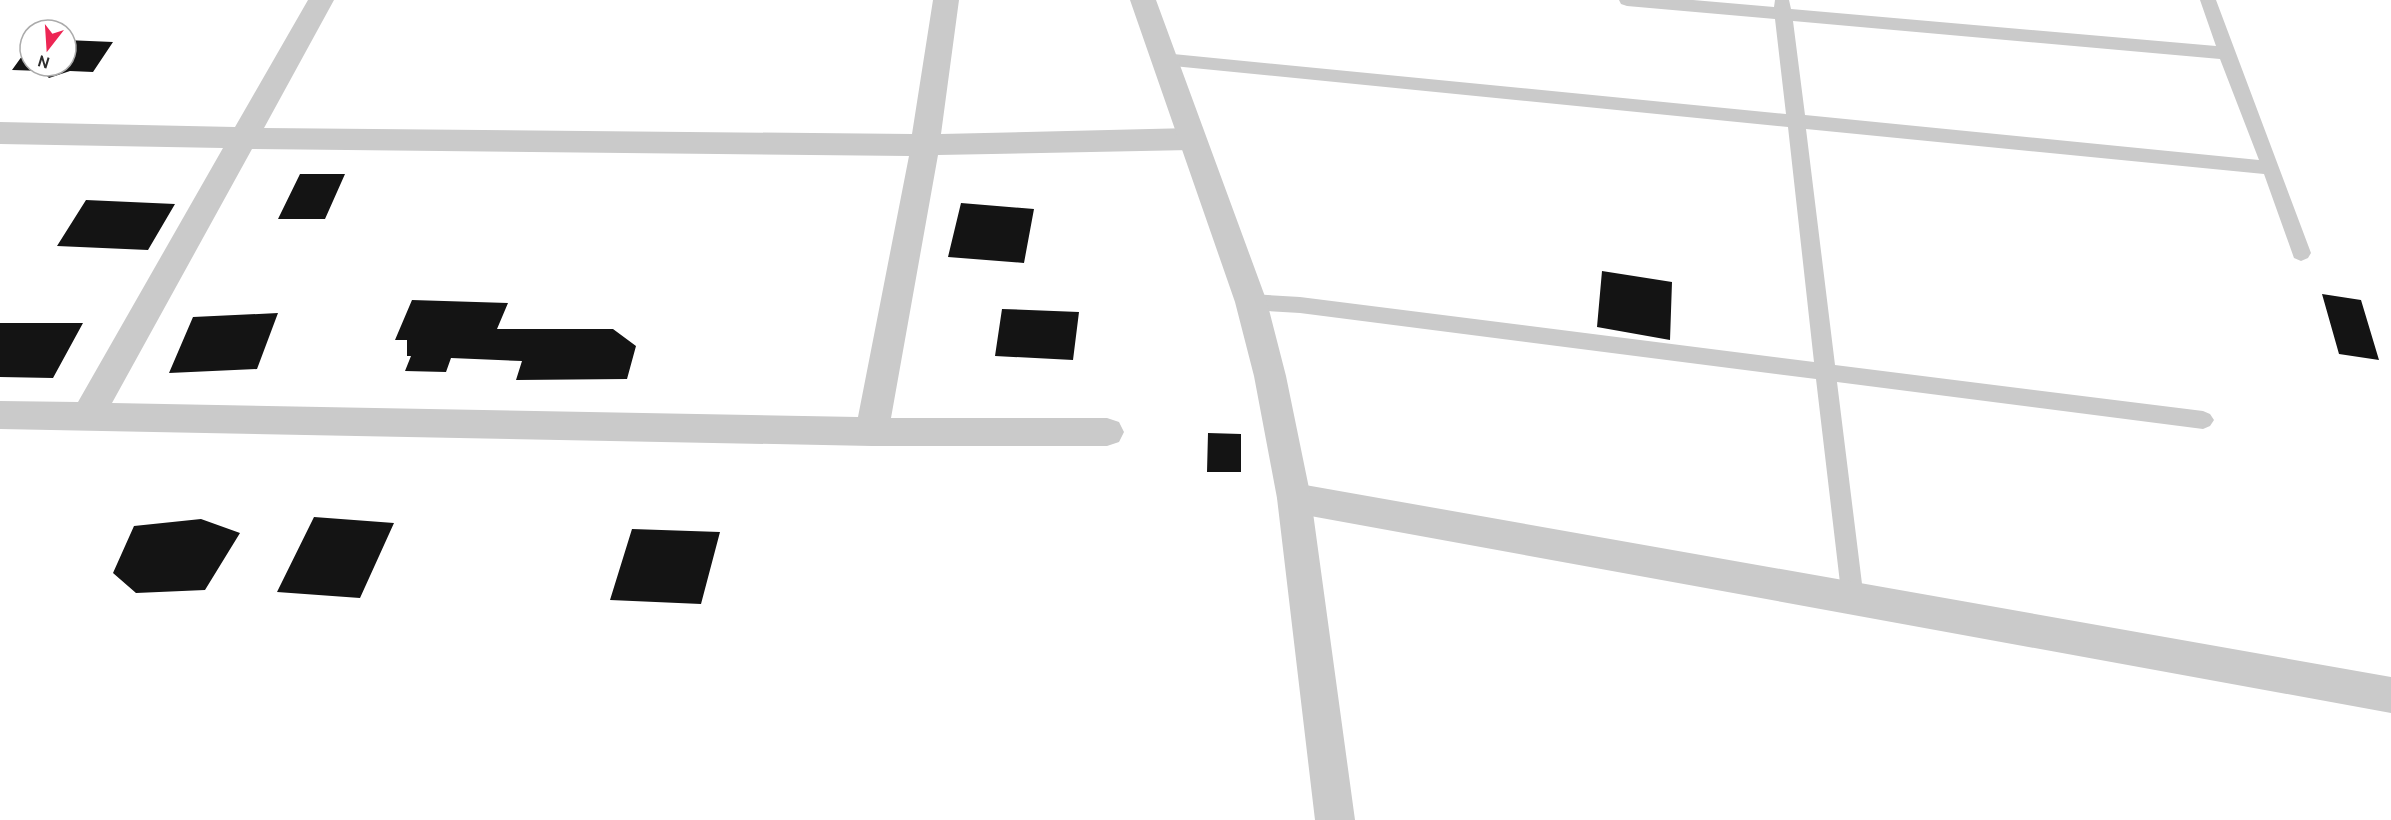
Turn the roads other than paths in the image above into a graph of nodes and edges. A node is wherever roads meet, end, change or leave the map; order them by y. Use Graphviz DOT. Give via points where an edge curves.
graph roads {
  1 [pos="321,0"];
  2 [pos="946,0"];
  3 [pos="1143,0"];
  4 [pos="1627,0"];
  5 [pos="2208,0"];
  6 [pos="1783,7"];
  7 [pos="2227,53"];
  8 [pos="1163,59"];
  9 [pos="1796,121"];
  10 [pos="0,133"];
  11 [pos="242,138"];
  12 [pos="1191,139"];
  13 [pos="925,146"];
  14 [pos="2271,168"];
  15 [pos="2301,253"];
  16 [pos="1251,302"];
  17 [pos="1826,372"];
  18 [pos="0,415"];
  19 [pos="88,416"];
  20 [pos="2204,420"];
  21 [pos="872,432"];
  22 [pos="1107,432"];
  23 [pos="1294,498"];
  24 [pos="1853,600"];
  25 [pos="2391,695"];
  26 [pos="1335,820"];
  1 -- 11 [label="street"];
  2 -- 13 [label="street"];
  3 -- 8 [label="street"];
  4 -- 6 [label="lane"];
  5 -- 7 [label="lane"];
  6 -- 7 [label="lane"];
  6 -- 9 [label="lane"];
  7 -- 14 [label="lane"];
  8 -- 9 [label="lane"];
  8 -- 12 [label="street"];
  9 -- 14 [label="lane"];
  9 -- 17 [label="lane"];
  10 -- 11 [label="street"];
  11 -- 13 [label="street"];
  11 -- 19 [label="street"];
  12 -- 13 [label="street"];
  12 -- 16 [label="street"];
  13 -- 21 [label="street"];
  14 -- 15 [label="lane"];
  16 -- 17 [label="lane"];
  16 -- 23 [label="street"];
  17 -- 20 [label="lane"];
  17 -- 24 [label="lane"];
  18 -- 19 [label="street"];
  19 -- 21 [label="street"];
  21 -- 22 [label="street"];
  23 -- 24 [label="street"];
  23 -- 26 [label="street"];
  24 -- 25 [label="street"];
}
